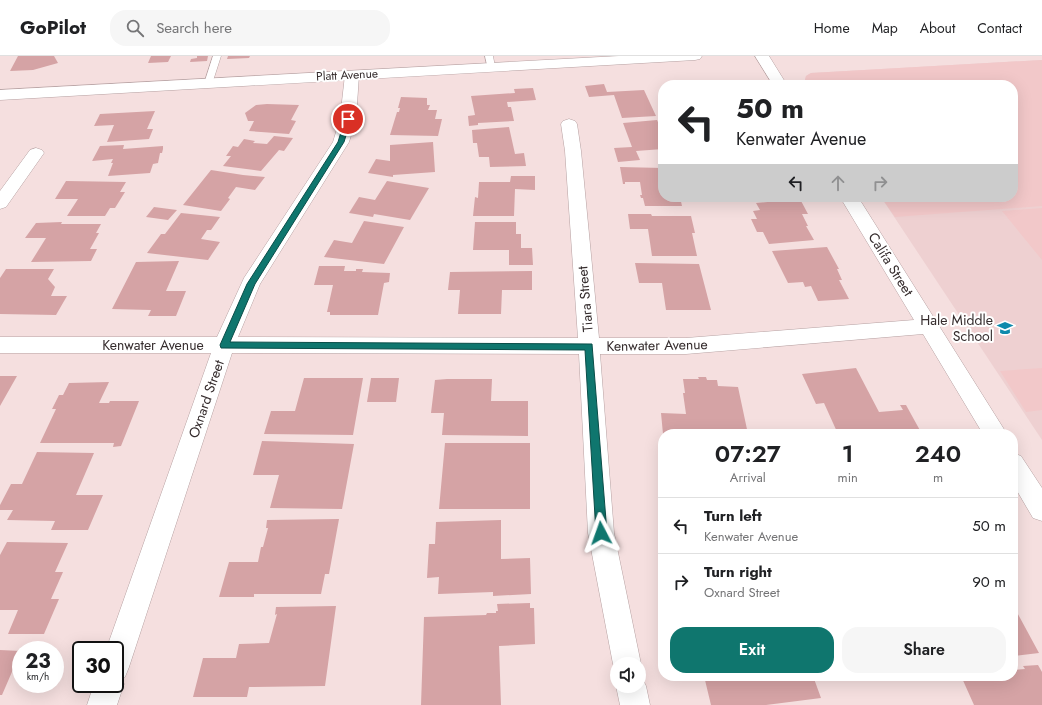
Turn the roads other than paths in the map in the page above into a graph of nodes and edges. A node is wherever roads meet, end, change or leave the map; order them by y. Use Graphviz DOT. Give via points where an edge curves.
graph roads {
  1 [pos="217,56"];
  2 [pos="695,56"];
  3 [pos="762,56"];
  4 [pos="490,62"];
  5 [pos="353,69"];
  6 [pos="777,80"];
  7 [pos="208,84"];
  8 [pos="0,95"];
  9 [pos="569,124"];
  10 [pos="36,153"];
  11 [pos="852,202"];
  12 [pos="0,203"];
  13 [pos="929,326"];
  14 [pos="0,345"];
  15 [pos="224,345"];
  16 [pos="589,346"];
  17 [pos="992,429"];
  18 [pos="1018,468"];
  19 [pos="1035,487"];
  20 [pos="1042,510"];
  21 [pos="124,641"];
  22 [pos="626,657"];
  23 [pos="106,693"];
  24 [pos="632,693"];
  25 [pos="102,705"];
  26 [pos="635,705"];
  1 -- 7 [label="lane"];
  2 -- 4 [label="street, Platt Avenue"];
  3 -- 6 [label="street"];
  4 -- 5 [label="street, Platt Avenue"];
  5 -- 7 [label="street, Platt Avenue"];
  5 -- 15 [label="street, Oxnard Street" via="348,119 341,142 251,284"];
  7 -- 8 [label="street, Platt Avenue"];
  9 -- 16 [label="street, Tiara Street"];
  10 -- 12 [label="street"];
  11 -- 13 [label="street, Califa Street"];
  13 -- 16 [label="street, Kenwater Avenue" via="719,344"];
  13 -- 17 [label="street, Califa Street"];
  14 -- 15 [label="street, Kenwater Avenue"];
  15 -- 16 [label="street, Kenwater Avenue"];
  15 -- 21 [label="street, Oxnard Street"];
  16 -- 22 [label="street, Tiara Street" via="601,533"];
  18 -- 19 [label="street"];
  19 -- 20 [label="street"];
  23 -- 25 [label="street"];
  24 -- 26 [label="street"];
}
